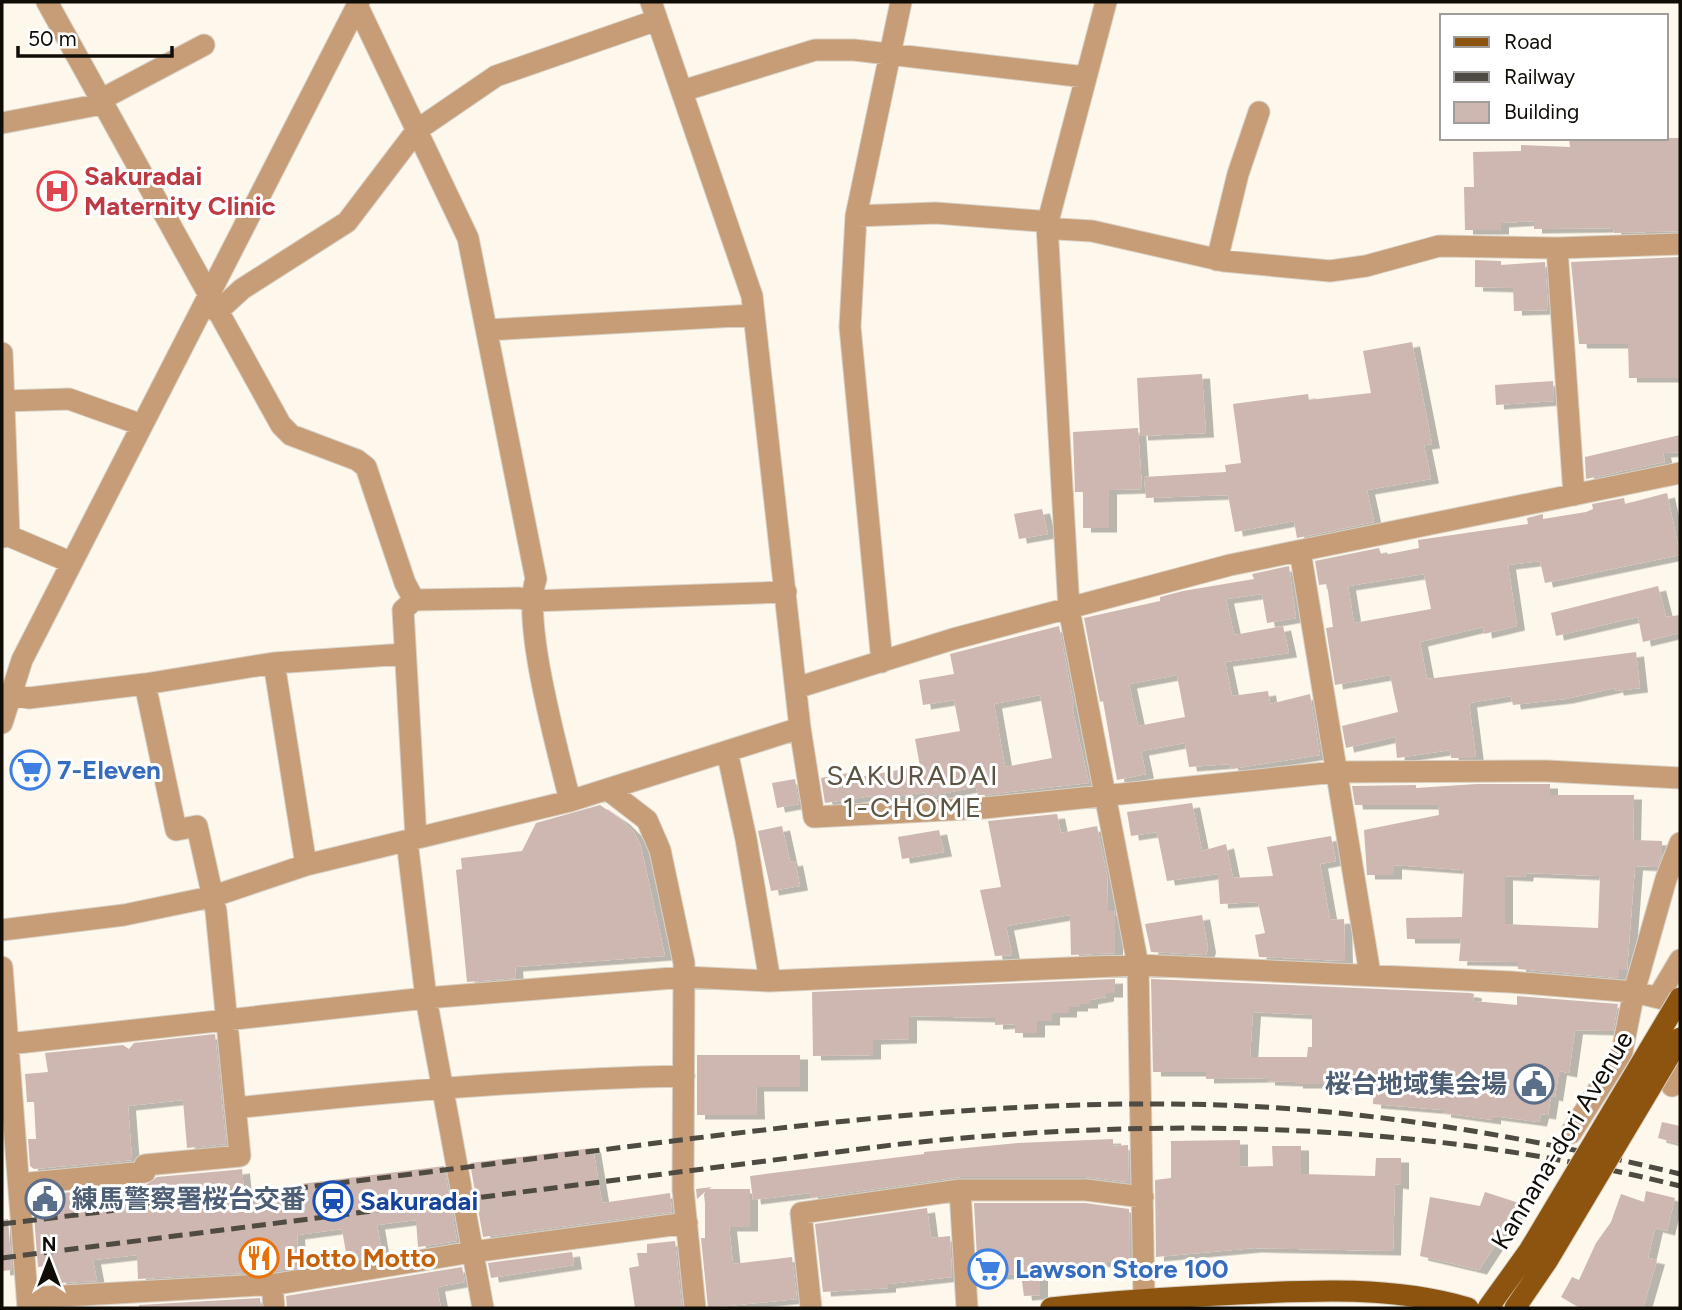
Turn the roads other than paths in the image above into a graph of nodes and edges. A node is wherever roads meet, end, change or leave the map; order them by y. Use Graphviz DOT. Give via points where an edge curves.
graph roads {
  1 [pos="47,2"];
  2 [pos="901,2"];
  3 [pos="1106,2"];
  4 [pos="358,3"];
  5 [pos="654,11"];
  6 [pos="204,46"];
  7 [pos="890,56"];
  8 [pos="1085,77"];
  9 [pos="682,91"];
  10 [pos="101,102"];
  11 [pos="1259,111"];
  12 [pos="2,123"];
  13 [pos="417,130"];
  14 [pos="856,215"];
  15 [pos="1047,225"];
  16 [pos="1680,244"];
  17 [pos="1557,248"];
  18 [pos="1217,260"];
  19 [pos="213,303"];
  20 [pos="754,315"];
  21 [pos="487,330"];
  22 [pos="2,352"];
  23 [pos="3,397"];
  24 [pos="142,425"];
  25 [pos="1680,474"];
  26 [pos="1574,495"];
  27 [pos="5,536"];
  28 [pos="1300,551"];
  29 [pos="70,562"];
  30 [pos="786,592"];
  31 [pos="414,600"];
  32 [pos="532,601"];
  33 [pos="1069,609"];
  34 [pos="405,654"];
  35 [pos="881,662"];
  36 [pos="274,663"];
  37 [pos="145,684"];
  38 [pos="796,688"];
  39 [pos="9,695"];
  40 [pos="2,723"];
  41 [pos="800,728"];
  42 [pos="727,751"];
  43 [pos="1335,772"];
  44 [pos="1680,778"];
  45 [pos="608,789"];
  46 [pos="1106,797"];
  47 [pos="570,802"];
  48 [pos="412,840"];
  49 [pos="1680,843"];
  50 [pos="306,865"];
  51 [pos="211,897"];
  52 [pos="2,930"];
  53 [pos="1680,960"];
  54 [pos="1138,965"];
  55 [pos="2,967"];
  56 [pos="1370,974"];
  57 [pos="685,977"];
  58 [pos="770,981"];
  59 [pos="1634,992"];
  60 [pos="1658,997"];
  61 [pos="426,998"];
  62 [pos="1680,1001"];
  63 [pos="227,1019"];
  64 [pos="1680,1038"];
  65 [pos="6,1042"];
  66 [pos="684,1076"];
  67 [pos="442,1086"];
  68 [pos="235,1108"];
  69 [pos="1572,1133"];
  70 [pos="19,1184"];
  71 [pos="960,1190"];
  72 [pos="1143,1197"];
  73 [pos="11,1207"];
  74 [pos="687,1223"];
  75 [pos="472,1252"];
  76 [pos="272,1284"];
  77 [pos="1144,1299"];
  78 [pos="1189,1302"];
  79 [pos="27,1303"];
  80 [pos="274,1308"];
  81 [pos="483,1308"];
  82 [pos="695,1308"];
  83 [pos="811,1308"];
  84 [pos="967,1308"];
  85 [pos="1051,1308"];
  86 [pos="1465,1308"];
  87 [pos="1488,1308"];
  88 [pos="1515,1308"];
  1 -- 10 [label="street"];
  2 -- 7 [label="street"];
  3 -- 8 [label="street"];
  4 -- 13 [label="street"];
  4 -- 19 [label="street"];
  5 -- 9 [label="street"];
  5 -- 13 [label="street" via="496,76"];
  6 -- 10 [label="street"];
  7 -- 8 [label="street"];
  7 -- 9 [label="street" via="815,50"];
  7 -- 14 [label="street"];
  8 -- 15 [label="street"];
  9 -- 20 [label="street" via="752,296"];
  10 -- 12 [label="street"];
  10 -- 19 [label="street"];
  11 -- 18 [label="street"];
  13 -- 19 [label="street" via="347,222"];
  13 -- 21 [label="street" via="468,238"];
  14 -- 15 [label="street" via="995,216"];
  14 -- 35 [label="street" via="850,327"];
  15 -- 18 [label="street"];
  15 -- 33 [label="street"];
  16 -- 17 [label="street"];
  17 -- 18 [label="street" via="1439,246 1330,271"];
  17 -- 26 [label="street"];
  19 -- 24 [label="street"];
  19 -- 31 [label="street" via="281,425 291,435 366,467"];
  20 -- 21 [label="street"];
  20 -- 30 [label="street"];
  21 -- 32 [label="street" via="536,579"];
  22 -- 23 [label="street"];
  23 -- 24 [label="street" via="69,398"];
  23 -- 27 [label="street"];
  24 -- 29 [label="street"];
  25 -- 26 [label="street"];
  26 -- 28 [label="street"];
  27 -- 29 [label="street"];
  28 -- 33 [label="street"];
  28 -- 43 [label="street"];
  29 -- 39 [label="street"];
  30 -- 32 [label="street"];
  30 -- 38 [label="street"];
  31 -- 32 [label="street"];
  31 -- 34 [label="street" via="404,610"];
  32 -- 47 [label="street" via="543,691"];
  33 -- 35 [label="street"];
  33 -- 46 [label="street"];
  34 -- 36 [label="street"];
  34 -- 48 [label="street"];
  35 -- 38 [label="street"];
  36 -- 37 [label="street"];
  36 -- 50 [label="street"];
  37 -- 39 [label="street" via="29,698"];
  37 -- 51 [label="street" via="176,830 197,826"];
  38 -- 41 [label="street"];
  39 -- 40 [label="street"];
  41 -- 42 [label="street"];
  41 -- 46 [label="street" via="814,817"];
  42 -- 45 [label="street"];
  42 -- 58 [label="street"];
  43 -- 44 [label="street" via="1547,771"];
  43 -- 46 [label="street"];
  43 -- 56 [label="street"];
  45 -- 47 [label="street"];
  45 -- 57 [label="street" via="647,820 660,850"];
  46 -- 54 [label="street"];
  47 -- 48 [label="street"];
  48 -- 50 [label="street"];
  48 -- 61 [label="street"];
  49 -- 59 [label="street"];
  50 -- 51 [label="street"];
  51 -- 52 [label="street" via="124,915"];
  51 -- 63 [label="street"];
  53 -- 60 [label="street"];
  54 -- 56 [label="street"];
  54 -- 58 [label="street"];
  54 -- 72 [label="street"];
  55 -- 65 [label="street"];
  56 -- 59 [label="street"];
  57 -- 58 [label="street"];
  57 -- 61 [label="street"];
  57 -- 66 [label="street"];
  59 -- 60 [label="street"];
  59 -- 69 [label="street" via="1622,1052"];
  60 -- 62 [label="street"];
  61 -- 63 [label="street"];
  61 -- 67 [label="street"];
  62 -- 87 [label="main road, Kannana-dori Avenue, bridge" via="1528,1251"];
  63 -- 65 [label="street"];
  63 -- 68 [label="street"];
  64 -- 88 [label="main road, Kannana-dori Avenue, bridge" via="1548,1261"];
  65 -- 70 [label="street"];
  66 -- 67 [label="street"];
  66 -- 74 [label="street"];
  67 -- 68 [label="street"];
  67 -- 75 [label="street"];
  68 -- 70 [label="street" via="240,1156"];
  70 -- 73 [label="street"];
  71 -- 72 [label="street" via="1086,1190"];
  71 -- 83 [label="street" via="801,1213"];
  71 -- 84 [label="street"];
  72 -- 77 [label="street"];
  73 -- 79 [label="street"];
  74 -- 75 [label="street"];
  74 -- 82 [label="street"];
  75 -- 76 [label="street"];
  75 -- 81 [label="street"];
  76 -- 79 [label="street"];
  76 -- 80 [label="street"];
  77 -- 78 [label="main road"];
  77 -- 85 [label="main road"];
  78 -- 86 [label="main road" via="1357,1292 1418,1297"];
}
